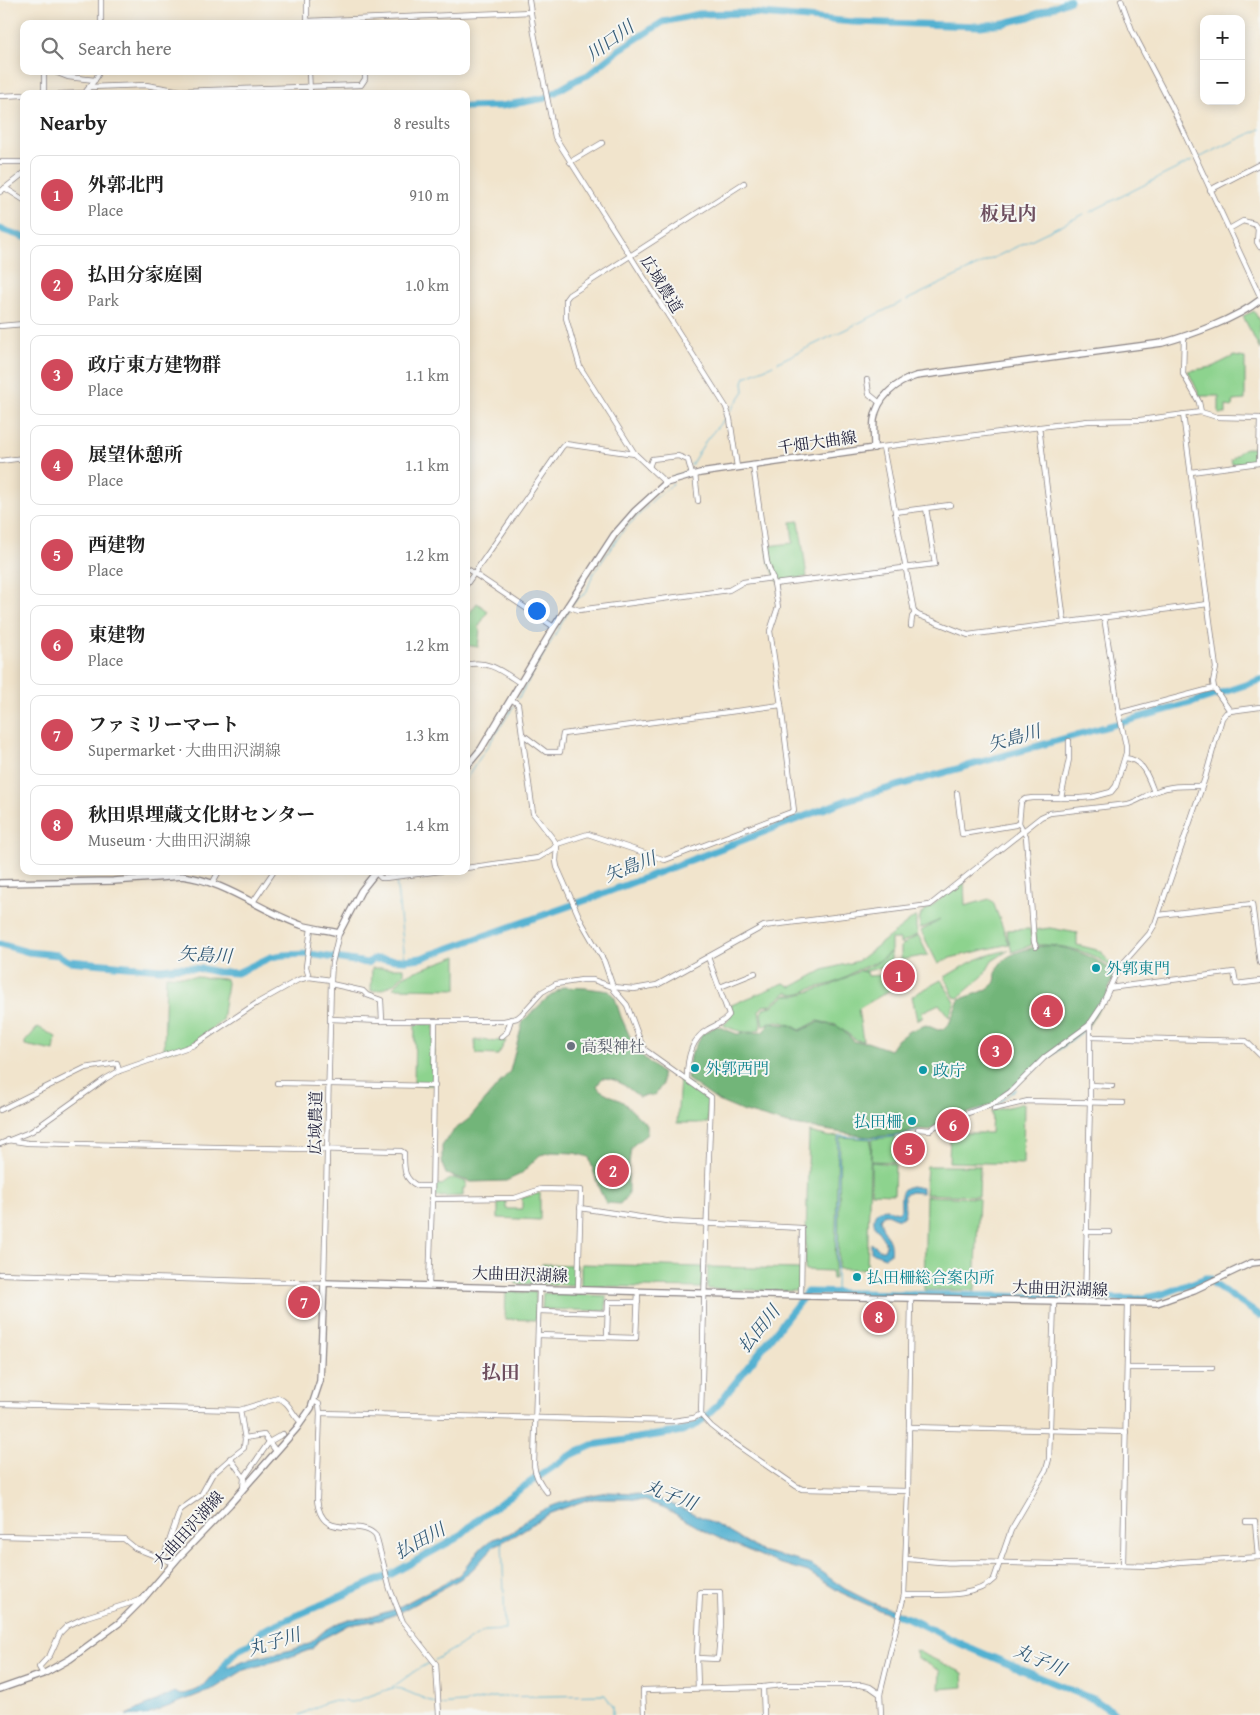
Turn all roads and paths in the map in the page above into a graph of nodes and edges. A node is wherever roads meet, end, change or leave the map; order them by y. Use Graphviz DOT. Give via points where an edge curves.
graph roads {
  1 [pos="101,0"];
  2 [pos="306,0"];
  3 [pos="529,0"];
  4 [pos="1121,0"];
  5 [pos="530,12"];
  6 [pos="101,20"];
  7 [pos="307,20"];
  8 [pos="382,20"];
  9 [pos="44,75"];
  10 [pos="62,75"];
  11 [pos="97,75"];
  12 [pos="309,75"];
  13 [pos="365,75"];
  14 [pos="94,80"];
  15 [pos="89,87"];
  16 [pos="310,87"];
  17 [pos="44,90"];
  18 [pos="86,90"];
  19 [pos="20,95"];
  20 [pos="0,96"];
  21 [pos="602,143"];
  22 [pos="0,162"];
  23 [pos="20,162"];
  24 [pos="570,162"];
  25 [pos="1260,164"];
  26 [pos="20,176"];
  27 [pos="744,183"];
  28 [pos="5,188"];
  29 [pos="1210,190"];
  30 [pos="0,192"];
  31 [pos="20,197"];
  32 [pos="1229,229"];
  33 [pos="1260,247"];
  34 [pos="630,256"];
  35 [pos="1260,296"];
  36 [pos="1260,300"];
  37 [pos="20,324"];
  38 [pos="0,326"];
  39 [pos="1184,336"];
  40 [pos="867,380"];
  41 [pos="880,404"];
  42 [pos="1201,412"];
  43 [pos="1183,414"];
  44 [pos="1260,418"];
  45 [pos="1039,427"];
  46 [pos="883,447"];
  47 [pos="874,448"];
  48 [pos="635,454"];
  49 [pos="20,458"];
  50 [pos="0,460"];
  51 [pos="753,465"];
  52 [pos="649,467"];
  53 [pos="737,467"];
  54 [pos="1191,472"];
  55 [pos="692,473"];
  56 [pos="666,483"];
  57 [pos="698,501"];
  58 [pos="950,505"];
  59 [pos="926,508"];
  60 [pos="895,512"];
  61 [pos="905,567"];
  62 [pos="470,570"];
  63 [pos="474,573"];
  64 [pos="773,578"];
  65 [pos="470,579"];
  66 [pos="774,584"];
  67 [pos="1208,604"];
  68 [pos="567,606"];
  69 [pos="915,613"];
  70 [pos="1104,617"];
  71 [pos="1064,622"];
  72 [pos="911,626"];
  73 [pos="554,627"];
  74 [pos="470,664"];
  75 [pos="520,683"];
  76 [pos="1214,688"];
  77 [pos="511,699"];
  78 [pos="781,705"];
  79 [pos="1260,707"];
  80 [pos="1230,711"];
  81 [pos="1119,713"];
  82 [pos="522,734"];
  83 [pos="1069,741"];
  84 [pos="1125,758"];
  85 [pos="470,762"];
  86 [pos="1201,786"];
  87 [pos="1154,792"];
  88 [pos="957,793"];
  89 [pos="1061,798"];
  90 [pos="1019,823"];
  91 [pos="1024,832"];
  92 [pos="557,844"];
  93 [pos="470,867"];
  94 [pos="217,875"];
  95 [pos="271,875"];
  96 [pos="374,875"];
  97 [pos="379,875"];
  98 [pos="412,875"];
  99 [pos="0,884"];
  100 [pos="212,884"];
  101 [pos="253,902"];
  102 [pos="1158,915"];
  103 [pos="311,928"];
  104 [pos="339,933"];
  105 [pos="1036,947"];
  106 [pos="708,957"];
  107 [pos="1260,963"];
  108 [pos="755,973"];
  109 [pos="309,977"];
  110 [pos="1260,981"];
  111 [pos="331,982"];
  112 [pos="614,987"];
  113 [pos="720,987"];
  114 [pos="1109,988"];
  115 [pos="331,1019"];
  116 [pos="511,1019"];
  117 [pos="382,1021"];
  118 [pos="435,1022"];
  119 [pos="1090,1023"];
  120 [pos="1090,1037"];
  121 [pos="501,1038"];
  122 [pos="1260,1054"];
  123 [pos="119,1071"];
  124 [pos="687,1079"];
  125 [pos="277,1083"];
  126 [pos="329,1084"];
  127 [pos="1090,1085"];
  128 [pos="435,1086"];
  129 [pos="1112,1086"];
  130 [pos="1090,1102"];
  131 [pos="1123,1103"];
  132 [pos="994,1109"];
  133 [pos="0,1110"];
  134 [pos="918,1129"];
  135 [pos="8,1140"];
  136 [pos="0,1144"];
  137 [pos="327,1150"];
  138 [pos="432,1186"];
  139 [pos="432,1199"];
  140 [pos="580,1208"];
  141 [pos="707,1224"];
  142 [pos="1086,1232"];
  143 [pos="1110,1232"];
  144 [pos="1260,1262"];
  145 [pos="0,1274"];
  146 [pos="324,1283"];
  147 [pos="428,1286"];
  148 [pos="540,1289"];
  149 [pos="578,1290"];
  150 [pos="638,1292"];
  151 [pos="704,1293"];
  152 [pos="803,1296"];
  153 [pos="911,1298"];
  154 [pos="1054,1301"];
  155 [pos="638,1302"];
  156 [pos="1085,1302"];
  157 [pos="1128,1303"];
  158 [pos="539,1311"];
  159 [pos="608,1313"];
  160 [pos="538,1336"];
  161 [pos="607,1337"];
  162 [pos="1128,1368"];
  163 [pos="1212,1368"];
  164 [pos="314,1401"];
  165 [pos="0,1404"];
  166 [pos="240,1410"];
  167 [pos="320,1412"];
  168 [pos="701,1414"];
  169 [pos="535,1418"];
  170 [pos="301,1422"];
  171 [pos="910,1427"];
  172 [pos="1051,1430"];
  173 [pos="1126,1432"];
  174 [pos="283,1434"];
  175 [pos="277,1436"];
  176 [pos="245,1438"];
  177 [pos="269,1442"];
  178 [pos="282,1444"];
  179 [pos="276,1451"];
  180 [pos="261,1454"];
  181 [pos="230,1458"];
  182 [pos="267,1460"];
  183 [pos="246,1480"];
  184 [pos="908,1490"];
  185 [pos="547,1492"];
  186 [pos="1246,1522"];
  187 [pos="0,1536"];
  188 [pos="1259,1557"];
  189 [pos="163,1559"];
  190 [pos="907,1559"];
  191 [pos="1001,1562"];
  192 [pos="174,1563"];
  193 [pos="1123,1565"];
  194 [pos="904,1596"];
  195 [pos="143,1599"];
  196 [pos="697,1658"];
  197 [pos="42,1674"];
  198 [pos="763,1687"];
  199 [pos="698,1688"];
  200 [pos="0,1689"];
  201 [pos="880,1694"];
  202 [pos="439,1715"];
  203 [pos="644,1715"];
  204 [pos="764,1715"];
  205 [pos="881,1715"];
  1 -- 6 [label="street"];
  2 -- 7 [label="street"];
  3 -- 5 [label="street"];
  4 -- 29 [label="street" via="1132,30"];
  5 -- 8 [label="street"];
  5 -- 24 [label="street, 広域農道" via="555,137"];
  9 -- 17 [label="street"];
  10 -- 14 [label="street"];
  11 -- 14 [label="street"];
  12 -- 16 [label="street"];
  13 -- 16 [label="street" via="361,85"];
  14 -- 15 [label="street"];
  15 -- 16 [label="street" via="146,85 181,90"];
  15 -- 18 [label="street"];
  19 -- 20 [label="street"];
  21 -- 24 [label="street"];
  22 -- 23 [label="street"];
  24 -- 34 [label="street, 広域農道"];
  25 -- 29 [label="street"];
  26 -- 28 [label="street"];
  27 -- 34 [label="street"];
  28 -- 30 [label="street"];
  28 -- 31 [label="street"];
  29 -- 32 [label="street"];
  32 -- 33 [label="street" via="1243,221 1254,224 1258,228"];
  32 -- 35 [label="street"];
  34 -- 48 [label="street" via="569,295 566,318 580,366"];
  34 -- 53 [label="street, 広域農道" via="726,407"];
  36 -- 39 [label="main road, 千畑大曲線" via="1236,315"];
  37 -- 38 [label="street"];
  39 -- 41 [label="main road, 千畑大曲線" via="1162,342 916,376 898,384"];
  39 -- 42 [label="street" via="1183,374 1200,402"];
  40 -- 41 [label="street" via="869,394"];
  41 -- 47 [label="main road, 千畑大曲線" via="874,420"];
  42 -- 43 [label="street"];
  42 -- 44 [label="street" via="1217,417"];
  43 -- 45 [label="street" via="1140,420 1088,420"];
  43 -- 54 [label="street"];
  44 -- 54 [label="street" via="1259,463"];
  45 -- 46 [label="street"];
  45 -- 71 [label="street"];
  46 -- 47 [label="street"];
  46 -- 60 [label="street"];
  47 -- 51 [label="main road, 千畑大曲線"];
  48 -- 52 [label="street"];
  48 -- 63 [label="street" via="562,446"];
  49 -- 50 [label="street"];
  51 -- 53 [label="main road, 千畑大曲線"];
  51 -- 64 [label="street" via="767,562"];
  52 -- 55 [label="street" via="652,458 678,456 685,458"];
  52 -- 56 [label="street"];
  53 -- 55 [label="main road, 千畑大曲線"];
  54 -- 67 [label="street"];
  55 -- 56 [label="main road, 千畑大曲線"];
  55 -- 57 [label="street"];
  56 -- 68 [label="main road, 千畑大曲線" via="614,535"];
  58 -- 59 [label="street"];
  59 -- 60 [label="street"];
  59 -- 61 [label="street" via="935,564"];
  60 -- 61 [label="street"];
  61 -- 66 [label="street"];
  61 -- 69 [label="street"];
  62 -- 63 [label="street"];
  63 -- 65 [label="street"];
  63 -- 73 [label="street"];
  64 -- 66 [label="street"];
  64 -- 68 [label="street" via="743,582 729,590 579,610"];
  66 -- 78 [label="street" via="778,607 770,631"];
  67 -- 70 [label="street"];
  67 -- 76 [label="street" via="1216,668"];
  68 -- 73 [label="main road, 千畑大曲線"];
  69 -- 71 [label="street" via="968,635"];
  69 -- 72 [label="street"];
  70 -- 71 [label="street"];
  70 -- 81 [label="street"];
  73 -- 75 [label="main road, 千畑大曲線"];
  74 -- 75 [label="street" via="490,665"];
  75 -- 77 [label="main road, 千畑大曲線"];
  76 -- 80 [label="street"];
  76 -- 81 [label="street"];
  77 -- 82 [label="street" via="518,704"];
  77 -- 85 [label="main road, 千畑大曲線"];
  78 -- 82 [label="street" via="563,734 560,752 546,752"];
  78 -- 92 [label="street" via="794,812 665,860 590,834"];
  79 -- 80 [label="street"];
  80 -- 86 [label="street" via="1222,718"];
  81 -- 84 [label="street" via="1126,746"];
  82 -- 92 [label="street" via="533,813"];
  83 -- 89 [label="street" via="1069,759"];
  84 -- 87 [label="street" via="1141,764"];
  84 -- 89 [label="street" via="1111,792"];
  86 -- 87 [label="street" via="1169,787"];
  86 -- 102 [label="street"];
  87 -- 91 [label="street" via="1128,804 1050,813"];
  88 -- 90 [label="street" via="962,834"];
  89 -- 90 [label="street" via="1025,799 1021,802"];
  90 -- 91 [label="street"];
  91 -- 105 [label="street"];
  91 -- 106 [label="street" via="930,905 764,926"];
  92 -- 93 [label="street" via="538,858"];
  92 -- 112 [label="street" via="556,864"];
  94 -- 100 [label="street"];
  95 -- 101 [label="street"];
  96 -- 104 [label="main road" via="361,891"];
  97 -- 98 [label="street" via="381,878"];
  99 -- 100 [label="main road" via="182,876"];
  100 -- 101 [label="main road"];
  101 -- 103 [label="main road"];
  102 -- 107 [label="street" via="1252,904"];
  102 -- 114 [label="street" via="1149,934 1118,969"];
  103 -- 104 [label="main road"];
  103 -- 109 [label="street" via="306,967"];
  104 -- 111 [label="street, 広域農道"];
  106 -- 112 [label="street" via="658,985 634,989"];
  106 -- 113 [label="street"];
  108 -- 113 [label="street"];
  109 -- 111 [label="street"];
  109 -- 123 [label="street" via="257,1003 194,1045"];
  110 -- 114 [label="street" via="1236,984 1234,972"];
  111 -- 115 [label="street, 広域農道"];
  111 -- 117 [label="street" via="381,1000"];
  112 -- 116 [label="street" via="593,980 556,984 542,992 522,1014"];
  112 -- 124 [label="street" via="627,1005 646,1050"];
  113 -- 124 [label="street" via="729,1015 694,1043"];
  114 -- 119 [label="street"];
  115 -- 117 [label="street"];
  115 -- 126 [label="street, 広域農道"];
  116 -- 118 [label="street"];
  116 -- 121 [label="street" via="507,1032"];
  117 -- 118 [label="street"];
  118 -- 128 [label="street"];
  119 -- 120 [label="street"];
  119 -- 134 [label="street" via="1045,1057 1010,1092 991,1105 940,1123 930,1130"];
  120 -- 122 [label="street" via="1246,1041"];
  120 -- 127 [label="street"];
  123 -- 133 [label="street" via="116,1063 85,1068"];
  123 -- 135 [label="street" via="47,1122"];
  124 -- 141 [label="street" via="711,1097"];
  125 -- 126 [label="street"];
  126 -- 128 [label="street"];
  126 -- 137 [label="street, 広域農道"];
  127 -- 129 [label="street"];
  127 -- 130 [label="street"];
  128 -- 138 [label="street"];
  130 -- 131 [label="street"];
  130 -- 132 [label="street" via="1028,1101"];
  130 -- 142 [label="street"];
  135 -- 136 [label="street"];
  135 -- 137 [label="street"];
  137 -- 138 [label="street" via="401,1151 404,1153 405,1176 418,1186"];
  137 -- 146 [label="street, 広域農道"];
  138 -- 139 [label="street"];
  139 -- 140 [label="street" via="514,1198 541,1189 581,1190"];
  139 -- 147 [label="street"];
  140 -- 141 [label="street"];
  140 -- 149 [label="street"];
  141 -- 151 [label="street"];
  141 -- 152 [label="street" via="802,1228"];
  142 -- 143 [label="street"];
  142 -- 156 [label="street"];
  144 -- 157 [label="main road, 大曲田沢湖線" via="1157,1303"];
  145 -- 146 [label="street"];
  146 -- 147 [label="main road, 大曲田沢湖線"];
  146 -- 164 [label="main road, 大曲田沢湖線" via="320,1381"];
  147 -- 148 [label="main road, 大曲田沢湖線"];
  148 -- 149 [label="main road, 大曲田沢湖線"];
  148 -- 158 [label="street"];
  149 -- 150 [label="main road, 大曲田沢湖線"];
  150 -- 151 [label="main road, 大曲田沢湖線"];
  150 -- 155 [label="street"];
  151 -- 152 [label="main road, 大曲田沢湖線"];
  151 -- 168 [label="street"];
  152 -- 153 [label="main road, 大曲田沢湖線"];
  153 -- 154 [label="main road, 大曲田沢湖線"];
  153 -- 171 [label="street"];
  154 -- 156 [label="main road, 大曲田沢湖線"];
  154 -- 172 [label="street"];
  155 -- 159 [label="street" via="608,1302"];
  155 -- 161 [label="street" via="636,1338"];
  156 -- 157 [label="main road, 大曲田沢湖線"];
  157 -- 162 [label="street"];
  158 -- 159 [label="street"];
  158 -- 160 [label="street"];
  159 -- 161 [label="street"];
  160 -- 161 [label="street"];
  160 -- 169 [label="street"];
  162 -- 163 [label="street"];
  162 -- 173 [label="street"];
  164 -- 167 [label="street" via="319,1404"];
  164 -- 170 [label="main road, 大曲田沢湖線"];
  165 -- 166 [label="street"];
  166 -- 170 [label="street" via="278,1398 286,1402"];
  166 -- 176 [label="street"];
  167 -- 169 [label="street"];
  167 -- 202 [label="street" via="318,1510 330,1524 370,1530 376,1536 390,1589 403,1622 436,1664"];
  168 -- 169 [label="street" via="673,1421"];
  168 -- 184 [label="street" via="721,1434 802,1489"];
  169 -- 185 [label="street" via="535,1472"];
  170 -- 178 [label="main road, 大曲田沢湖線"];
  171 -- 172 [label="street"];
  171 -- 184 [label="street"];
  172 -- 173 [label="street"];
  172 -- 191 [label="street" via="1048,1464 1011,1530"];
  173 -- 193 [label="street"];
  174 -- 175 [label="street"];
  175 -- 177 [label="street"];
  175 -- 178 [label="street"];
  176 -- 177 [label="street" via="264,1435"];
  176 -- 181 [label="street" via="244,1448"];
  177 -- 179 [label="street"];
  177 -- 180 [label="street"];
  178 -- 179 [label="main road, 大曲田沢湖線"];
  179 -- 182 [label="main road, 大曲田沢湖線"];
  180 -- 182 [label="street"];
  180 -- 183 [label="street"];
  181 -- 183 [label="street"];
  181 -- 189 [label="street" via="212,1475 201,1495 180,1510"];
  182 -- 183 [label="main road, 大曲田沢湖線"];
  183 -- 192 [label="main road, 大曲田沢湖線" via="243,1489"];
  184 -- 190 [label="street"];
  186 -- 188 [label="street" via="1255,1522"];
  187 -- 189 [label="street" via="124,1539 135,1548"];
  188 -- 193 [label="street" via="1156,1566"];
  189 -- 192 [label="street"];
  190 -- 191 [label="street" via="945,1564"];
  190 -- 194 [label="street"];
  191 -- 193 [label="street"];
  191 -- 194 [label="street" via="990,1584 976,1591"];
  192 -- 195 [label="main road, 大曲田沢湖線"];
  194 -- 201 [label="street"];
  195 -- 197 [label="main road, 大曲田沢湖線" via="119,1623 70,1660"];
  195 -- 197 [label="street" via="67,1626 39,1667"];
  196 -- 196 [label="street" via="700,1592 720,1592 718,1659"];
  196 -- 199 [label="street"];
  197 -- 200 [label="main road, 大曲田沢湖線"];
  198 -- 199 [label="street"];
  198 -- 201 [label="street" via="861,1685"];
  198 -- 204 [label="street"];
  199 -- 203 [label="street" via="644,1690"];
  201 -- 205 [label="street"];
}
